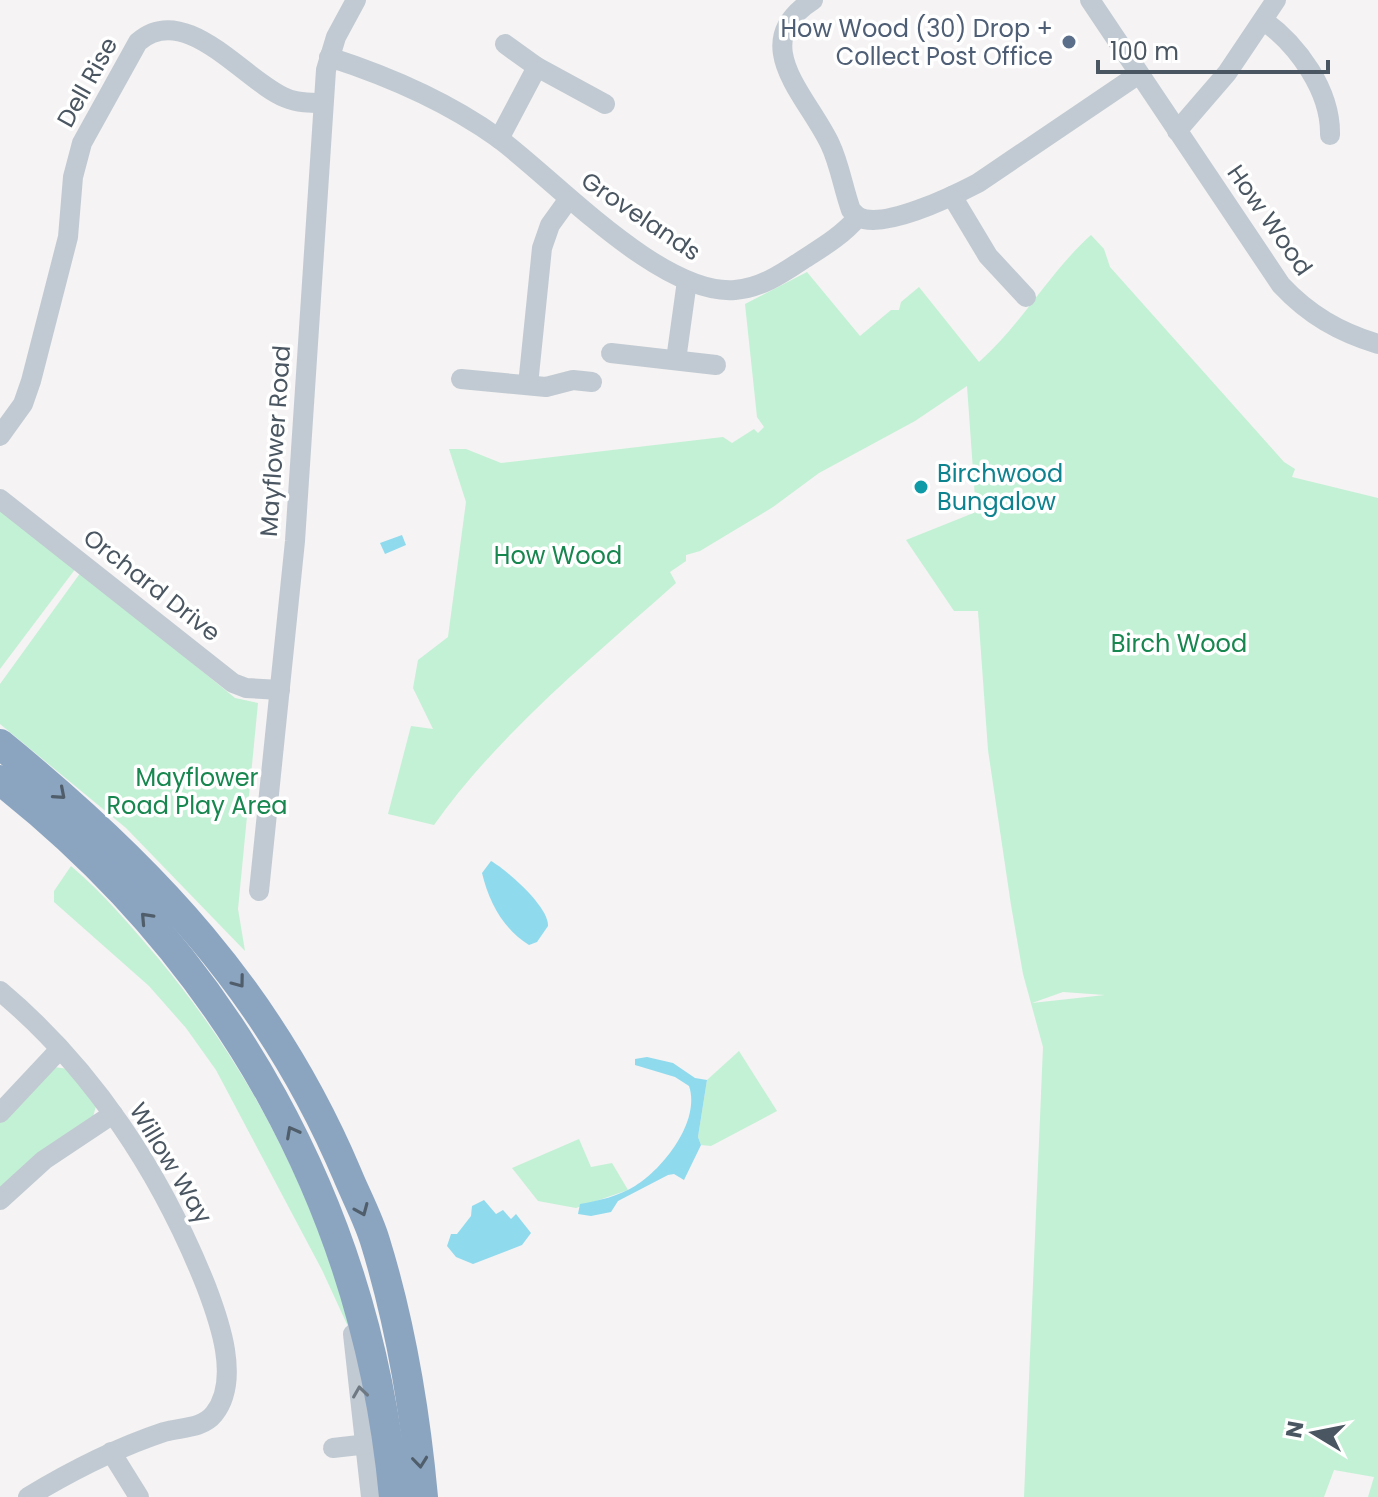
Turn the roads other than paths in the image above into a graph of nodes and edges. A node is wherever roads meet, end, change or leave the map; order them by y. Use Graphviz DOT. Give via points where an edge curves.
graph roads {
  1 [pos="356,0"];
  2 [pos="813,0"];
  3 [pos="1090,0"];
  4 [pos="1276,0"];
  5 [pos="1263,20"];
  6 [pos="505,44"];
  7 [pos="329,57"];
  8 [pos="537,67"];
  9 [pos="1139,74"];
  10 [pos="323,103"];
  11 [pos="605,104"];
  12 [pos="1174,125"];
  13 [pos="1330,135"];
  14 [pos="499,139"];
  15 [pos="952,196"];
  16 [pos="568,200"];
  17 [pos="858,217"];
  18 [pos="687,281"];
  19 [pos="1026,297"];
  20 [pos="1378,344"];
  21 [pos="611,353"];
  22 [pos="676,360"];
  23 [pos="716,365"];
  24 [pos="461,379"];
  25 [pos="592,382"];
  26 [pos="528,385"];
  27 [pos="0,436"];
  28 [pos="0,499"];
  29 [pos="280,690"];
  30 [pos="0,744"];
  31 [pos="0,780"];
  32 [pos="259,891"];
  33 [pos="0,991"];
  34 [pos="60,1049"];
  35 [pos="0,1113"];
  36 [pos="113,1114"];
  37 [pos="0,1200"];
  38 [pos="351,1278"];
  39 [pos="397,1320"];
  40 [pos="379,1391"];
  41 [pos="368,1444"];
  42 [pos="333,1448"];
  43 [pos="111,1452"];
  44 [pos="28,1497"];
  45 [pos="139,1497"];
  46 [pos="371,1497"];
  47 [pos="394,1497"];
  48 [pos="423,1497"];
  1 -- 7 [label="street, Mayflower Road"];
  2 -- 17 [label="street" via="789,20 781,40 783,61 831,145 851,210"];
  3 -- 9 [label="street, How Wood"];
  4 -- 5 [label="street"];
  5 -- 12 [label="street" via="1227,73"];
  5 -- 13 [label="street" via="1317,81 1329,108"];
  6 -- 8 [label="street"];
  7 -- 10 [label="street, Mayflower Road"];
  7 -- 14 [label="street, Grovelands" via="426,96"];
  8 -- 11 [label="street"];
  8 -- 14 [label="street"];
  9 -- 12 [label="street, How Wood"];
  9 -- 15 [label="street"];
  10 -- 27 [label="street, Dell Rise" via="284,98 188,33 151,33 138,42 82,143 68,237 31,381 23,404"];
  10 -- 29 [label="street, Mayflower Road" via="300,475"];
  12 -- 20 [label="street, How Wood" via="1290,295 1333,327"];
  14 -- 16 [label="street, Grovelands"];
  15 -- 17 [label="street" via="882,221"];
  15 -- 19 [label="street" via="988,256"];
  16 -- 18 [label="street, Grovelands"];
  16 -- 26 [label="street" via="542,248"];
  17 -- 18 [label="street, Grovelands" via="771,281 734,290"];
  18 -- 22 [label="street"];
  21 -- 22 [label="street"];
  22 -- 23 [label="street"];
  24 -- 26 [label="street"];
  25 -- 26 [label="street"];
  28 -- 29 [label="street, Orchard Drive" via="233,683"];
  29 -- 32 [label="street, Mayflower Road"];
  30 -- 39 [label="highway, one-way" via="123,849 243,987 327,1128 374,1237"];
  38 -- 31 [label="highway, one-way" via="303,1151 233,1028 167,940 86,854"];
  33 -- 34 [label="street, Willow Way"];
  34 -- 35 [label="street"];
  34 -- 36 [label="street, Willow Way"];
  36 -- 37 [label="street" via="44,1160"];
  36 -- 43 [label="street, Willow Way" via="172,1206 220,1321 226,1366 214,1414 199,1425"];
  38 -- 40 [label="highway"];
  41 -- 38 [label="street, one-way" via="354,1348"];
  39 -- 40 [label="highway" via="387,1336 388,1362"];
  39 -- 48 [label="highway, one-way"];
  40 -- 47 [label="highway"];
  41 -- 42 [label="street"];
  41 -- 46 [label="street"];
  43 -- 44 [label="street"];
  43 -- 45 [label="street"];
}
